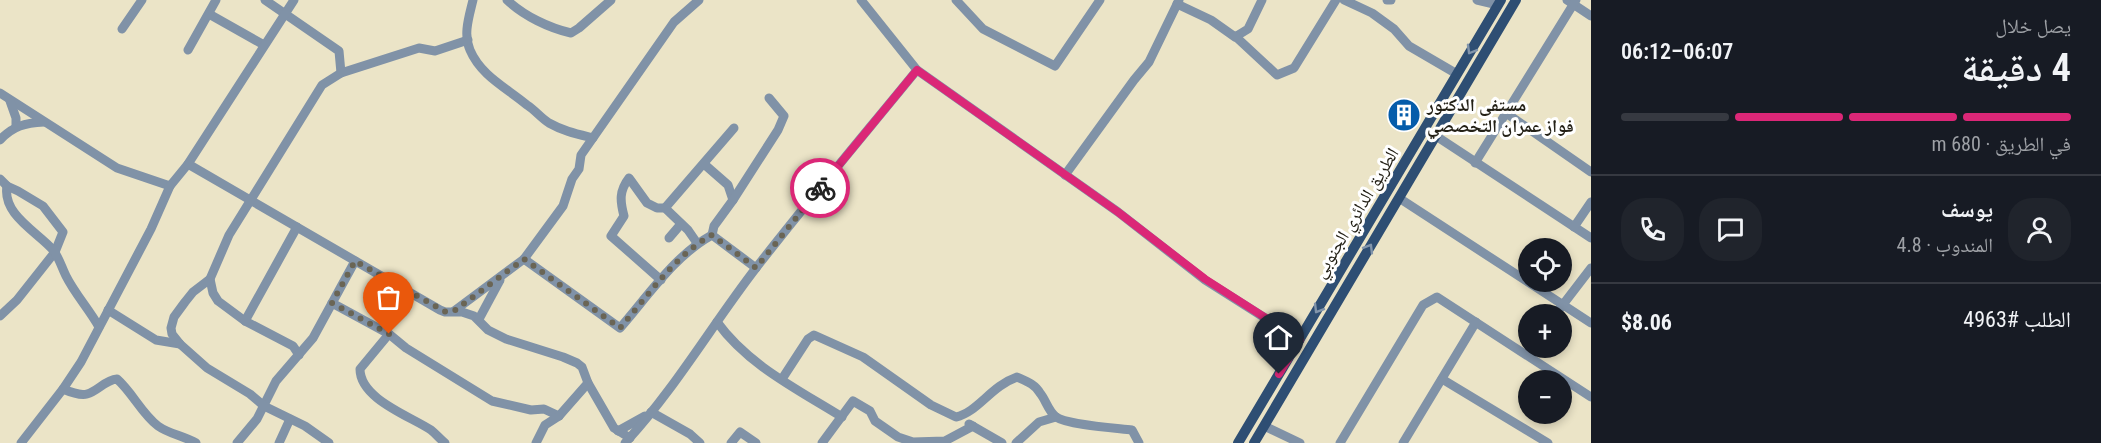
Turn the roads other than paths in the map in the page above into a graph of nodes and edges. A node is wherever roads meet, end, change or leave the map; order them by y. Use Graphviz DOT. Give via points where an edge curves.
graph roads {
  1 [pos="142,0"];
  2 [pos="216,0"];
  3 [pos="266,0"];
  4 [pos="294,0"];
  5 [pos="473,0"];
  6 [pos="507,0"];
  7 [pos="611,0"];
  8 [pos="699,0"];
  9 [pos="956,0"];
  10 [pos="1100,0"];
  11 [pos="1262,0"];
  12 [pos="1336,0"];
  13 [pos="1344,0"];
  14 [pos="1477,0"];
  15 [pos="1516,0"];
  16 [pos="864,1"];
  17 [pos="1572,1"];
  18 [pos="1178,2"];
  19 [pos="1499,3"];
  20 [pos="286,12"];
  21 [pos="209,14"];
  22 [pos="1591,16"];
  23 [pos="122,29"];
  24 [pos="1235,36"];
  25 [pos="468,40"];
  26 [pos="264,45"];
  27 [pos="188,50"];
  28 [pos="917,70"];
  29 [pos="341,73"];
  30 [pos="1457,74"];
  31 [pos="0,93"];
  32 [pos="769,98"];
  33 [pos="10,101"];
  34 [pos="1506,112"];
  35 [pos="44,122"];
  36 [pos="16,126"];
  37 [pos="734,128"];
  38 [pos="1436,136"];
  39 [pos="593,138"];
  40 [pos="0,140"];
  41 [pos="1475,163"];
  42 [pos="188,164"];
  43 [pos="704,164"];
  44 [pos="1591,172"];
  45 [pos="1065,175"];
  46 [pos="3,182"];
  47 [pos="170,186"];
  48 [pos="1399,198"];
  49 [pos="733,200"];
  50 [pos="250,201"];
  51 [pos="1591,202"];
  52 [pos="665,208"];
  53 [pos="681,224"];
  54 [pos="297,227"];
  55 [pos="1574,227"];
  56 [pos="712,235"];
  57 [pos="669,238"];
  58 [pos="1591,238"];
  59 [pos="697,243"];
  60 [pos="55,252"];
  61 [pos="524,259"];
  62 [pos="355,261"];
  63 [pos="756,268"];
  64 [pos="1591,268"];
  65 [pos="501,278"];
  66 [pos="210,279"];
  67 [pos="661,280"];
  68 [pos="332,303"];
  69 [pos="1561,304"];
  70 [pos="1564,304"];
  71 [pos="108,310"];
  72 [pos="454,311"];
  73 [pos="1572,311"];
  74 [pos="0,316"];
  75 [pos="479,319"];
  76 [pos="245,321"];
  77 [pos="717,322"];
  78 [pos="1476,322"];
  79 [pos="1591,323"];
  80 [pos="99,327"];
  81 [pos="389,334"];
  82 [pos="1300,340"];
  83 [pos="180,344"];
  84 [pos="1518,346"];
  85 [pos="299,355"];
  86 [pos="1537,358"];
  87 [pos="1442,379"];
  88 [pos="782,380"];
  89 [pos="588,383"];
  90 [pos="63,389"];
  91 [pos="1591,397"];
  92 [pos="264,406"];
  93 [pos="651,412"];
  94 [pos="559,416"];
  95 [pos="842,417"];
  96 [pos="956,417"];
  97 [pos="1056,417"];
  98 [pos="290,419"];
  99 [pos="973,426"];
  100 [pos="1264,426"];
  101 [pos="618,431"];
  102 [pos="628,441"];
  103 [pos="21,443"];
  104 [pos="196,443"];
  105 [pos="237,443"];
  106 [pos="279,443"];
  107 [pos="329,443"];
  108 [pos="445,443"];
  109 [pos="536,443"];
  110 [pos="700,443"];
  111 [pos="731,443"];
  112 [pos="756,443"];
  113 [pos="822,443"];
  114 [pos="911,443"];
  115 [pos="1002,443"];
  116 [pos="1016,443"];
  117 [pos="1139,443"];
  118 [pos="1238,443"];
  119 [pos="1254,443"];
  120 [pos="1300,443"];
  121 [pos="1340,443"];
  122 [pos="1403,443"];
  123 [pos="1548,443"];
  1 -- 23 [label="street"];
  2 -- 21 [label="street"];
  3 -- 20 [label="street"];
  4 -- 20 [label="street"];
  5 -- 25 [label="street" via="466,28"];
  6 -- 7 [label="street" via="535,18 571,33"];
  8 -- 39 [label="street" via="674,22"];
  9 -- 10 [label="street" via="983,29 1055,66"];
  11 -- 24 [label="street" via="1248,29"];
  12 -- 24 [label="street" via="1294,68 1276,75"];
  13 -- 30 [label="street" via="1372,13 1409,46"];
  14 -- 19 [label="street"];
  15 -- 38 [label="main road, الطريق الدائري الجنوبي"];
  16 -- 28 [label="street"];
  17 -- 22 [label="street"];
  17 -- 34 [label="street"];
  18 -- 24 [label="street"];
  18 -- 45 [label="street" via="1149,62"];
  19 -- 30 [label="main road, الطريق الدائري الجنوبي, one-way"];
  20 -- 26 [label="street"];
  20 -- 29 [label="street" via="339,51"];
  21 -- 26 [label="street"];
  21 -- 27 [label="street"];
  25 -- 29 [label="street" via="435,51 419,48"];
  25 -- 39 [label="street" via="480,67 503,88 547,122"];
  26 -- 42 [label="street"];
  28 -- 45 [label="street"];
  28 -- 63 [label="street"];
  29 -- 50 [label="street" via="322,85"];
  30 -- 82 [label="main road, الطريق الدائري الجنوبي, one-way"];
  31 -- 33 [label="street"];
  32 -- 49 [label="street" via="784,116"];
  33 -- 35 [label="street"];
  33 -- 36 [label="street"];
  34 -- 41 [label="street"];
  34 -- 44 [label="street"];
  35 -- 36 [label="street"];
  35 -- 47 [label="street" via="117,168"];
  36 -- 40 [label="street"];
  37 -- 43 [label="street"];
  38 -- 41 [label="street"];
  38 -- 48 [label="main road, الطريق الدائري الجنوبي"];
  39 -- 61 [label="street" via="581,155 563,206"];
  41 -- 55 [label="street"];
  42 -- 47 [label="street"];
  42 -- 50 [label="street"];
  43 -- 49 [label="street" via="728,185"];
  43 -- 52 [label="street"];
  45 -- 82 [label="street" via="1205,279"];
  46 -- 60 [label="street" via="13,210"];
  46 -- 60 [label="street" via="43,206 62,228 62,239"];
  47 -- 71 [label="street"];
  48 -- 69 [label="street"];
  100 -- 48 [label="main road, الطريق الدائري الجنوبي, one-way"];
  49 -- 56 [label="street"];
  50 -- 54 [label="street"];
  50 -- 66 [label="street" via="229,235"];
  51 -- 55 [label="street"];
  52 -- 53 [label="street"];
  52 -- 67 [label="street" via="647,203 629,178 622,186 624,216 610,236"];
  53 -- 57 [label="street"];
  53 -- 59 [label="street"];
  54 -- 62 [label="street"];
  54 -- 76 [label="street"];
  55 -- 58 [label="street"];
  56 -- 59 [label="street"];
  56 -- 63 [label="street"];
  59 -- 67 [label="street"];
  60 -- 74 [label="street"];
  60 -- 80 [label="street"];
  61 -- 65 [label="street"];
  61 -- 67 [label="street" via="620,328"];
  62 -- 68 [label="street"];
  62 -- 72 [label="street" via="440,310"];
  63 -- 77 [label="street"];
  64 -- 70 [label="street"];
  65 -- 72 [label="street"];
  65 -- 75 [label="street"];
  66 -- 76 [label="street" via="219,301"];
  66 -- 83 [label="street" via="193,292 174,317 172,334"];
  68 -- 81 [label="street"];
  68 -- 85 [label="street"];
  71 -- 80 [label="street"];
  71 -- 83 [label="street" via="156,340"];
  72 -- 75 [label="street"];
  73 -- 79 [label="street"];
  75 -- 89 [label="street" via="488,330 506,339 577,363"];
  76 -- 85 [label="street" via="286,341"];
  77 -- 88 [label="street" via="742,351"];
  77 -- 93 [label="street"];
  78 -- 84 [label="street"];
  78 -- 87 [label="street"];
  78 -- 121 [label="street" via="1437,297 1423,305"];
  80 -- 90 [label="street"];
  81 -- 94 [label="street" via="492,401 544,409"];
  81 -- 108 [label="street" via="360,369 360,376 379,399 431,430"];
  82 -- 118 [label="main road, الطريق الدائري الجنوبي"];
  83 -- 92 [label="street" via="207,368"];
  85 -- 92 [label="street" via="276,381"];
  86 -- 91 [label="street"];
  87 -- 122 [label="street"];
  87 -- 123 [label="street"];
  88 -- 95 [label="street"];
  88 -- 96 [label="street" via="814,335 863,357 931,405"];
  89 -- 94 [label="street"];
  89 -- 101 [label="street"];
  90 -- 103 [label="street"];
  90 -- 104 [label="street" via="87,394 117,379 156,425"];
  92 -- 98 [label="street"];
  92 -- 105 [label="street"];
  93 -- 101 [label="street"];
  93 -- 102 [label="street"];
  93 -- 110 [label="street"];
  94 -- 109 [label="street" via="545,425"];
  95 -- 113 [label="street"];
  95 -- 114 [label="street" via="853,401 870,411 875,421"];
  96 -- 97 [label="street" via="968,414 1000,385 1017,377 1040,391"];
  96 -- 99 [label="street"];
  97 -- 116 [label="street" via="1039,422"];
  97 -- 117 [label="street" via="1132,430"];
  98 -- 106 [label="street"];
  98 -- 107 [label="street"];
  99 -- 114 [label="street" via="945,441"];
  99 -- 115 [label="street"];
  100 -- 119 [label="main road, الطريق الدائري الجنوبي"];
  100 -- 120 [label="street"];
  101 -- 102 [label="street"];
  111 -- 112 [label="street" via="740,432"];
}
